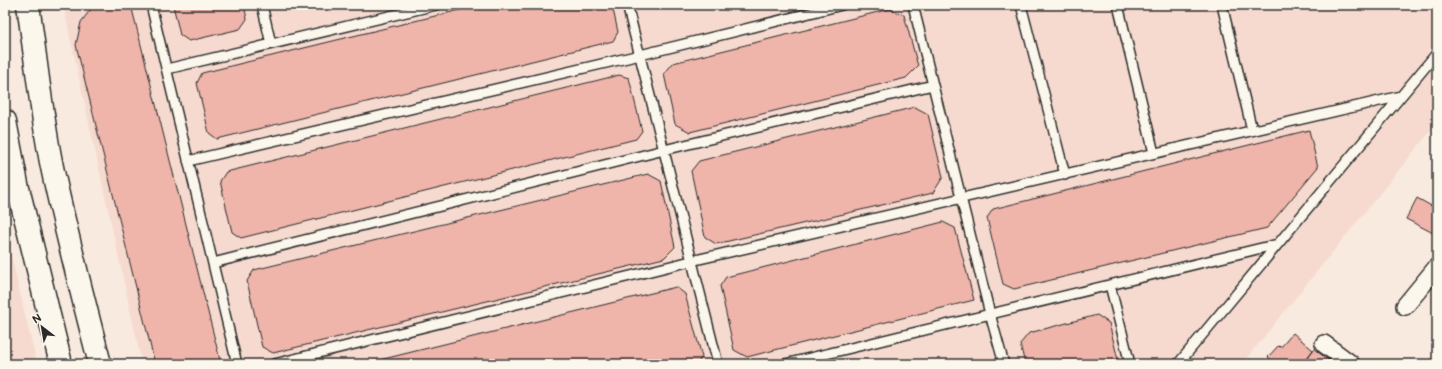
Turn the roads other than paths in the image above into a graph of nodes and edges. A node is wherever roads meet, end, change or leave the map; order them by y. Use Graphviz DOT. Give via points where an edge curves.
graph roads {
  1 [pos="28,5"];
  2 [pos="151,5"];
  3 [pos="262,5"];
  4 [pos="436,5"];
  5 [pos="627,5"];
  6 [pos="842,5"];
  7 [pos="913,5"];
  8 [pos="1021,5"];
  9 [pos="1118,5"];
  10 [pos="1222,5"];
  11 [pos="271,44"];
  12 [pos="1437,53"];
  13 [pos="640,55"];
  14 [pos="166,69"];
  15 [pos="933,86"];
  16 [pos="1401,96"];
  17 [pos="5,121"];
  18 [pos="1252,130"];
  19 [pos="664,150"];
  20 [pos="1154,153"];
  21 [pos="188,161"];
  22 [pos="1065,175"];
  23 [pos="961,198"];
  24 [pos="1278,244"];
  25 [pos="691,261"];
  26 [pos="213,263"];
  27 [pos="1437,267"];
  28 [pos="1110,285"];
  29 [pos="1405,306"];
  30 [pos="990,314"];
  31 [pos="1324,344"];
  32 [pos="813,361"];
  33 [pos="61,364"];
  34 [pos="100,364"];
  35 [pos="237,364"];
  36 [pos="274,364"];
  37 [pos="718,364"];
  38 [pos="785,364"];
  39 [pos="1004,364"];
  40 [pos="1130,364"];
  41 [pos="1178,364"];
  42 [pos="1351,364"];
  1 -- 34 [label="street" via="52,165"];
  2 -- 14 [label="lane"];
  3 -- 11 [label="lane"];
  4 -- 11 [label="lane"];
  5 -- 13 [label="lane"];
  6 -- 13 [label="lane"];
  7 -- 15 [label="lane"];
  8 -- 22 [label="lane"];
  9 -- 20 [label="lane"];
  10 -- 18 [label="lane"];
  11 -- 14 [label="lane"];
  12 -- 16 [label="lane"];
  13 -- 19 [label="lane"];
  13 -- 21 [label="lane"];
  14 -- 21 [label="lane"];
  15 -- 19 [label="lane"];
  15 -- 23 [label="lane"];
  16 -- 18 [label="lane"];
  16 -- 24 [label="lane"];
  17 -- 33 [label="street" via="17,184"];
  18 -- 20 [label="lane"];
  19 -- 25 [label="lane"];
  19 -- 26 [label="lane"];
  20 -- 22 [label="lane"];
  21 -- 26 [label="lane"];
  22 -- 23 [label="lane"];
  23 -- 25 [label="lane"];
  23 -- 30 [label="lane"];
  24 -- 28 [label="lane"];
  24 -- 41 [label="lane"];
  25 -- 36 [label="lane"];
  25 -- 37 [label="lane"];
  26 -- 35 [label="lane"];
  27 -- 29 [label="street"];
  28 -- 30 [label="lane"];
  28 -- 40 [label="lane"];
  30 -- 32 [label="lane"];
  30 -- 39 [label="lane"];
  31 -- 42 [label="street"];
  32 -- 38 [label="lane"];
}
